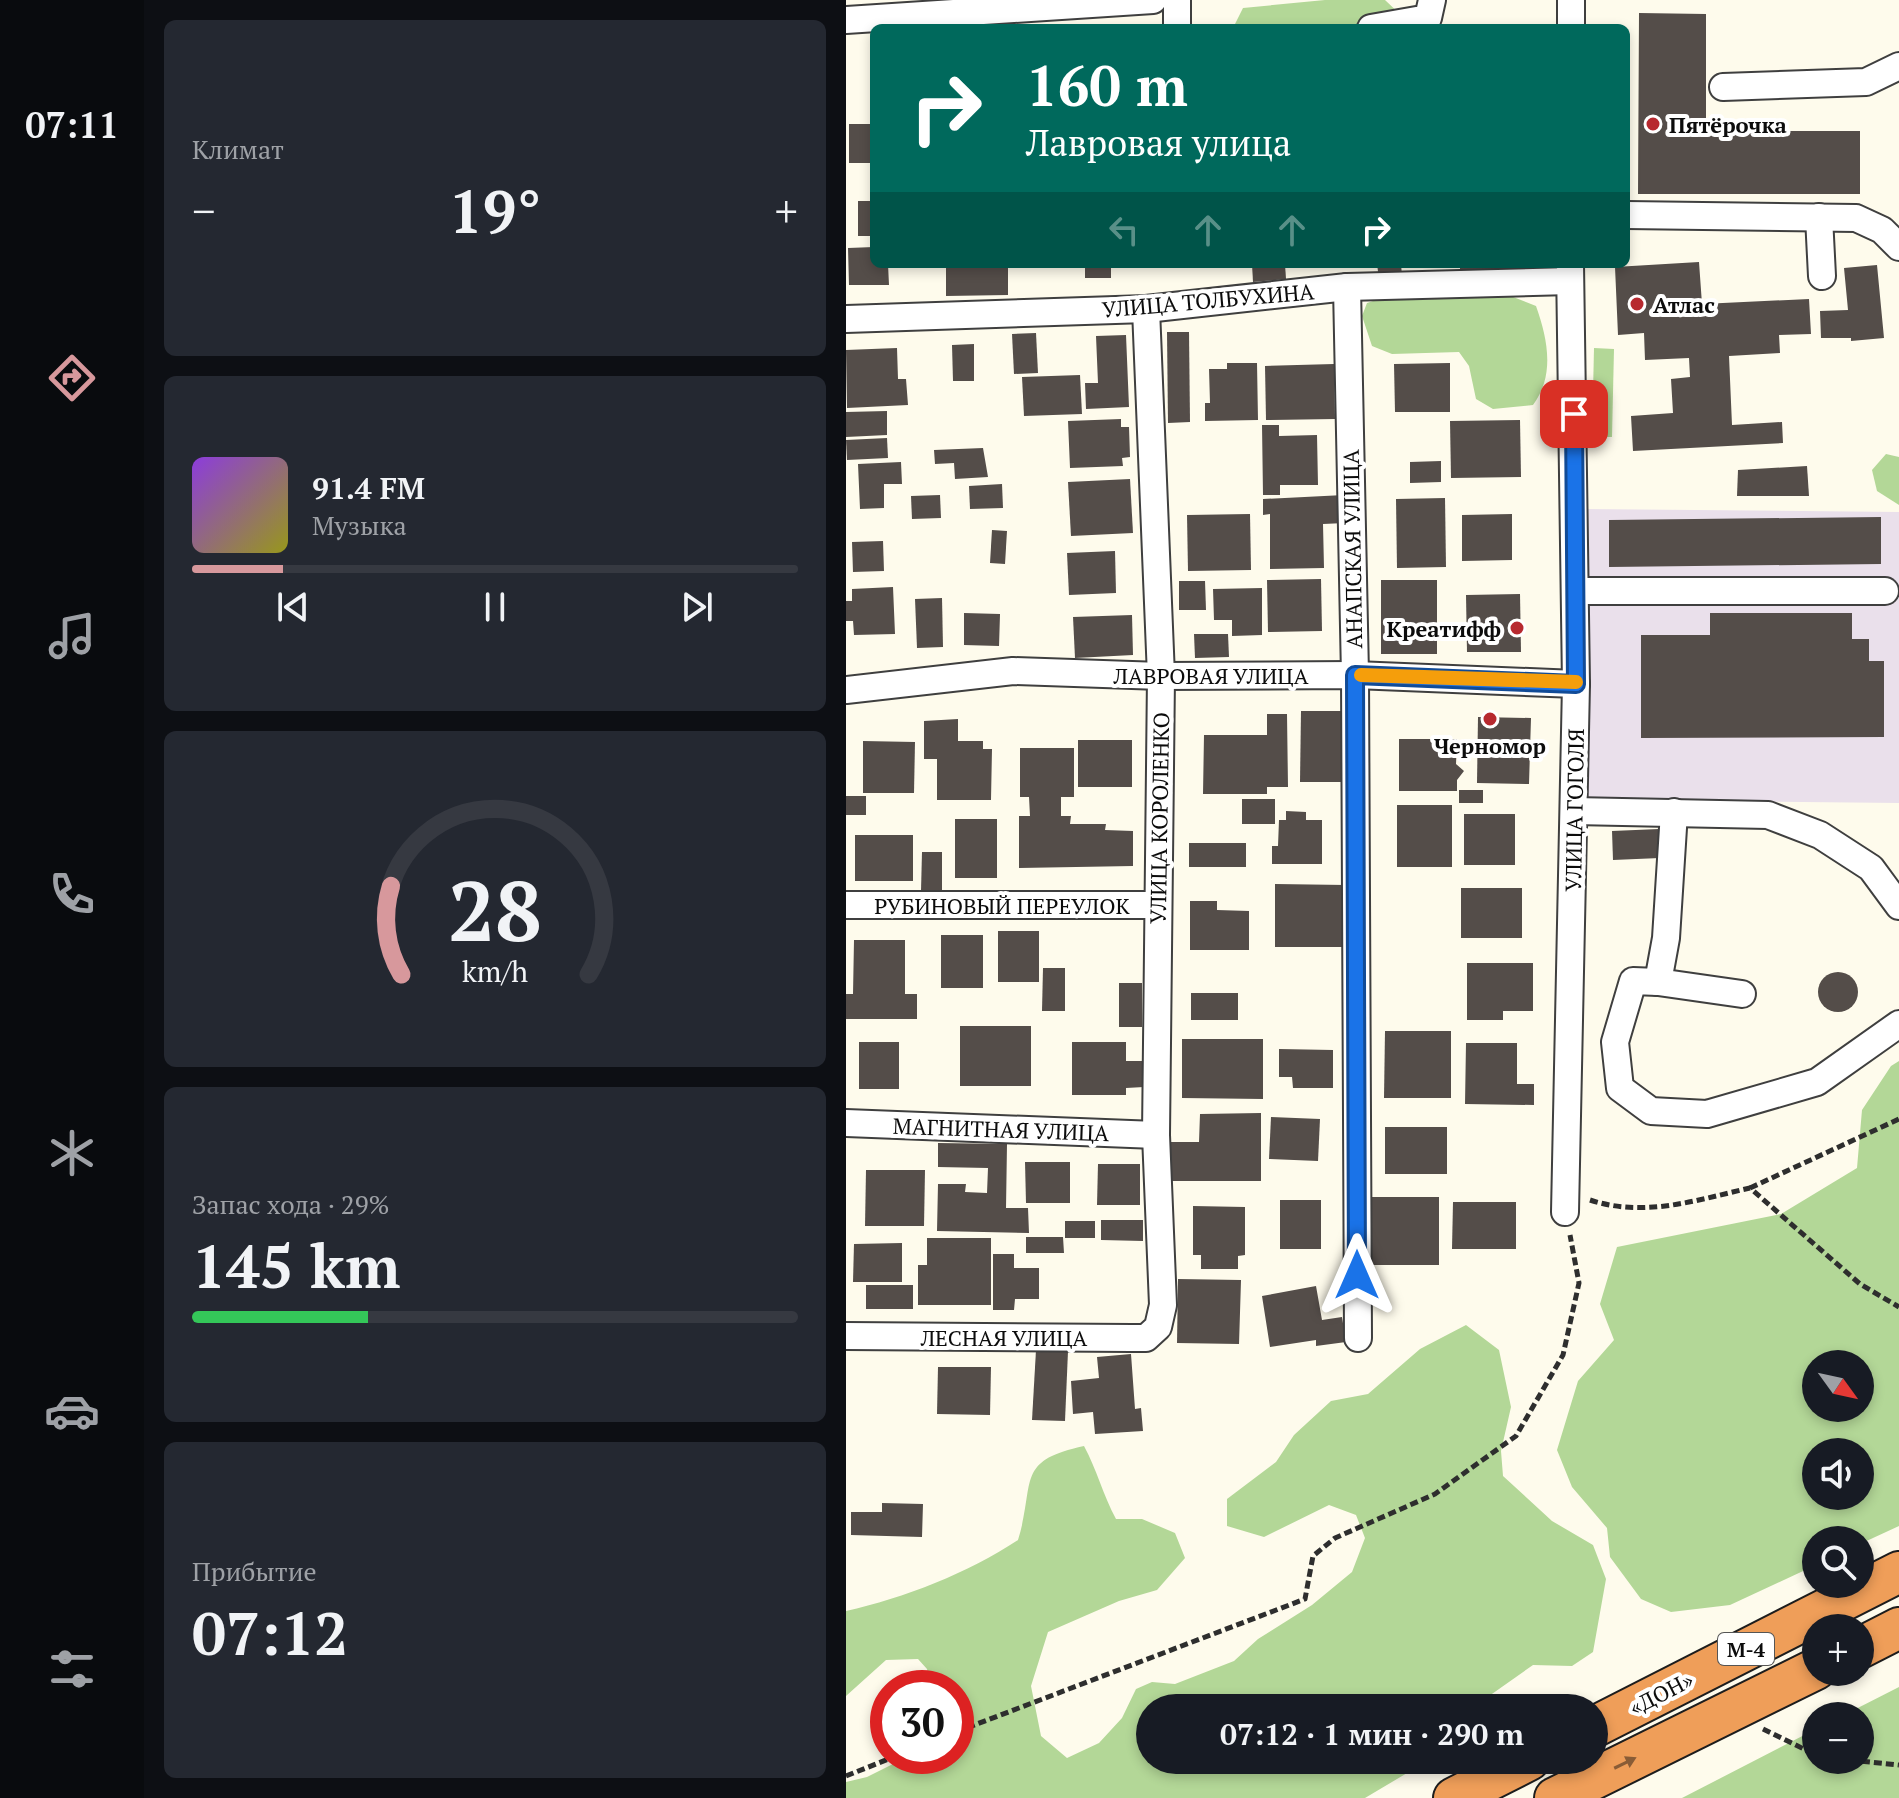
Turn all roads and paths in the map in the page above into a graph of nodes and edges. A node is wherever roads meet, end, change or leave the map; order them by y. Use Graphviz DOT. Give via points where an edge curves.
graph roads {
  1 [pos="1153,0"];
  2 [pos="1177,0"];
  3 [pos="1432,0"];
  4 [pos="1571,0"];
  5 [pos="846,20"];
  6 [pos="1177,24"];
  7 [pos="1394,24"];
  8 [pos="1571,24"];
  9 [pos="1899,66"];
  10 [pos="1723,87"];
  11 [pos="1630,215"];
  12 [pos="1819,217"];
  13 [pos="1899,247"];
  14 [pos="1570,273"];
  15 [pos="1822,276"];
  16 [pos="1347,287"];
  17 [pos="1146,309"];
  18 [pos="846,319"];
  19 [pos="1576,591"];
  20 [pos="1885,591"];
  21 [pos="1355,675"];
  22 [pos="1161,676"];
  23 [pos="1576,684"];
  24 [pos="846,690"];
  25 [pos="1574,811"];
  26 [pos="1674,812"];
  27 [pos="846,905"];
  28 [pos="1158,905"];
  29 [pos="1899,906"];
  30 [pos="1658,982"];
  31 [pos="1742,994"];
  32 [pos="1899,1024"];
  33 [pos="1899,1119"];
  34 [pos="846,1123"];
  35 [pos="1156,1135"];
  36 [pos="1750,1188"];
  37 [pos="1565,1202"];
  38 [pos="1899,1307"];
  39 [pos="1158,1327"];
  40 [pos="846,1336"];
  41 [pos="1358,1338"];
  42 [pos="1899,1572"];
  43 [pos="1899,1628"];
  44 [pos="1874,1641"];
  45 [pos="1802,1676"];
  46 [pos="1608,1720"];
  47 [pos="974,1725"];
  48 [pos="1755,1725"];
  49 [pos="1802,1748"];
  50 [pos="1874,1762"];
  51 [pos="1899,1765"];
  52 [pos="870,1766"];
  53 [pos="1501,1774"];
  54 [pos="846,1776"];
  55 [pos="1454,1798"];
  56 [pos="1555,1798"];
  1 -- 5 [label="street"];
  2 -- 6 [label="street"];
  3 -- 7 [label="street" via="1428,18"];
  4 -- 8 [label="street"];
  9 -- 10 [label="street" via="1866,82"];
  11 -- 12 [label="street"];
  12 -- 13 [label="street" via="1856,218 1882,230"];
  12 -- 15 [label="street"];
  14 -- 16 [label="street, УЛИЦА ТОЛБУХИНА"];
  14 -- 19 [label="street, УЛИЦА ГОГОЛЯ"];
  16 -- 17 [label="street, УЛИЦА ТОЛБУХИНА"];
  16 -- 21 [label="street, АНАПСКАЯ УЛИЦА"];
  17 -- 18 [label="street, УЛИЦА ТОЛБУХИНА"];
  17 -- 22 [label="street, УЛИЦА КОРОЛЕНКО"];
  19 -- 20 [label="street"];
  19 -- 23 [label="street, УЛИЦА ГОГОЛЯ"];
  21 -- 22 [label="street, ЛАВРОВАЯ УЛИЦА"];
  21 -- 23 [label="street, ЛАВРОВАЯ УЛИЦА"];
  21 -- 41 [label="street, АНАПСКАЯ УЛИЦА"];
  22 -- 24 [label="street, ЛАВРОВАЯ УЛИЦА" via="1013,671"];
  22 -- 28 [label="street, УЛИЦА КОРОЛЕНКО"];
  23 -- 25 [label="street, УЛИЦА ГОГОЛЯ"];
  25 -- 26 [label="street"];
  25 -- 37 [label="street, УЛИЦА ГОГОЛЯ"];
  26 -- 29 [label="street" via="1768,815 1820,835 1871,868"];
  26 -- 30 [label="street"];
  27 -- 28 [label="street, РУБИНОВЫЙ ПЕРЕУЛОК"];
  28 -- 35 [label="street, УЛИЦА КОРОЛЕНКО"];
  30 -- 31 [label="street"];
  30 -- 32 [label="street" via="1633,981 1615,1042 1620,1088 1651,1111 1707,1114 1817,1082"];
  33 -- 36 [label="path"];
  34 -- 35 [label="street, МАГНИТНАЯ УЛИЦА"];
  35 -- 39 [label="street, УЛИЦА КОРОЛЕНКО" via="1163,1305"];
  36 -- 37 [label="path" via="1655,1209"];
  36 -- 38 [label="path" via="1860,1284"];
  37 -- 47 [label="path" via="1579,1283 1563,1355 1516,1436 1435,1494 1335,1538 1313,1556 1305,1599"];
  39 -- 40 [label="street, ЛЕСНАЯ УЛИЦА" via="1146,1338"];
  42 -- 46 [label="highway, «ДОН» / М-4"];
  43 -- 44 [label="highway"];
  56 -- 45 [label="highway, М-4, one-way"];
  48 -- 49 [label="path"];
  50 -- 51 [label="path"];
  52 -- 54 [label="path"];
  53 -- 55 [label="highway"];
}
